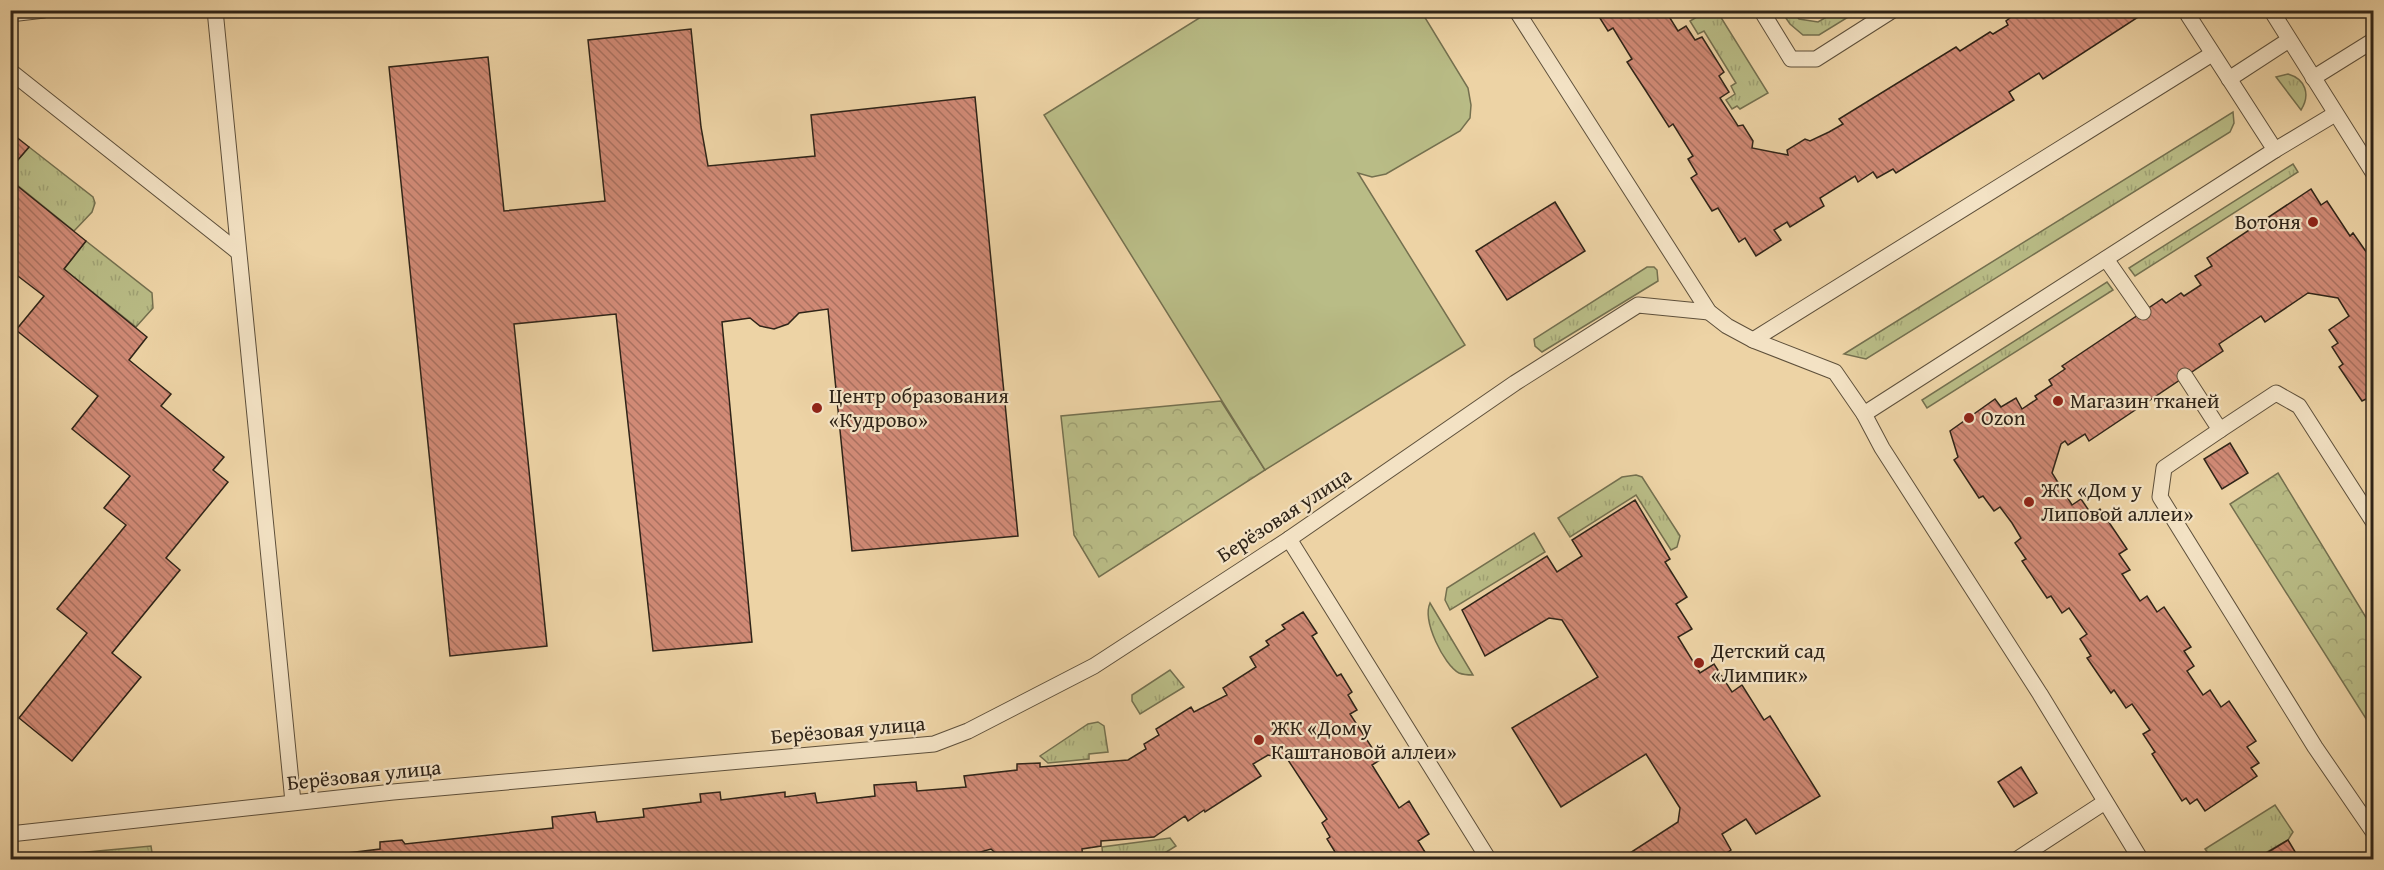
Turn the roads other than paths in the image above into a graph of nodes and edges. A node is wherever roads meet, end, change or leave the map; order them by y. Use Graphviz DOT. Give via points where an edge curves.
graph roads {
  1 [pos="44,10"];
  2 [pos="215,10"];
  3 [pos="1516,10"];
  4 [pos="1761,10"];
  5 [pos="1893,10"];
  6 [pos="2271,10"];
  7 [pos="10,14"];
  8 [pos="2188,15"];
  9 [pos="2289,40"];
  10 [pos="2373,40"];
  11 [pos="2212,54"];
  12 [pos="10,71"];
  13 [pos="2313,78"];
  14 [pos="2229,79"];
  15 [pos="2335,114"];
  16 [pos="2275,150"];
  17 [pos="2373,174"];
  18 [pos="237,251"];
  19 [pos="2106,259"];
  20 [pos="1709,312"];
  21 [pos="2143,312"];
  22 [pos="1752,340"];
  23 [pos="2186,376"];
  24 [pos="1864,414"];
  25 [pos="2220,430"];
  26 [pos="2373,523"];
  27 [pos="1290,539"];
  28 [pos="293,802"];
  29 [pos="2105,802"];
  30 [pos="2373,832"];
  31 [pos="10,834"];
  32 [pos="1489,860"];
  33 [pos="2016,860"];
  34 [pos="2141,860"];
  1 -- 7 [label="lane"];
  2 -- 18 [label="lane"];
  3 -- 20 [label="lane"];
  4 -- 5 [label="lane" via="1791,59 1816,59"];
  6 -- 9 [label="lane"];
  8 -- 11 [label="lane"];
  9 -- 13 [label="lane"];
  9 -- 14 [label="lane"];
  10 -- 13 [label="lane"];
  11 -- 14 [label="lane"];
  11 -- 22 [label="lane"];
  12 -- 18 [label="lane"];
  13 -- 15 [label="lane"];
  14 -- 16 [label="lane"];
  15 -- 16 [label="lane"];
  15 -- 17 [label="lane"];
  16 -- 19 [label="lane"];
  18 -- 28 [label="lane"];
  19 -- 21 [label="lane"];
  19 -- 24 [label="lane"];
  20 -- 22 [label="lane"];
  20 -- 27 [label="lane, Берёзовая улица" via="1638,305 1515,383"];
  22 -- 24 [label="lane" via="1835,372"];
  23 -- 25 [label="lane"];
  24 -- 29 [label="lane"];
  25 -- 26 [label="lane" via="2276,393 2299,406"];
  25 -- 30 [label="lane" via="2164,468 2160,497 2315,747"];
  27 -- 28 [label="lane, Берёзовая улица" via="1094,666 968,731 934,744"];
  27 -- 32 [label="lane"];
  28 -- 31 [label="lane, Берёзовая улица"];
  29 -- 33 [label="lane"];
  29 -- 34 [label="lane"];
}
